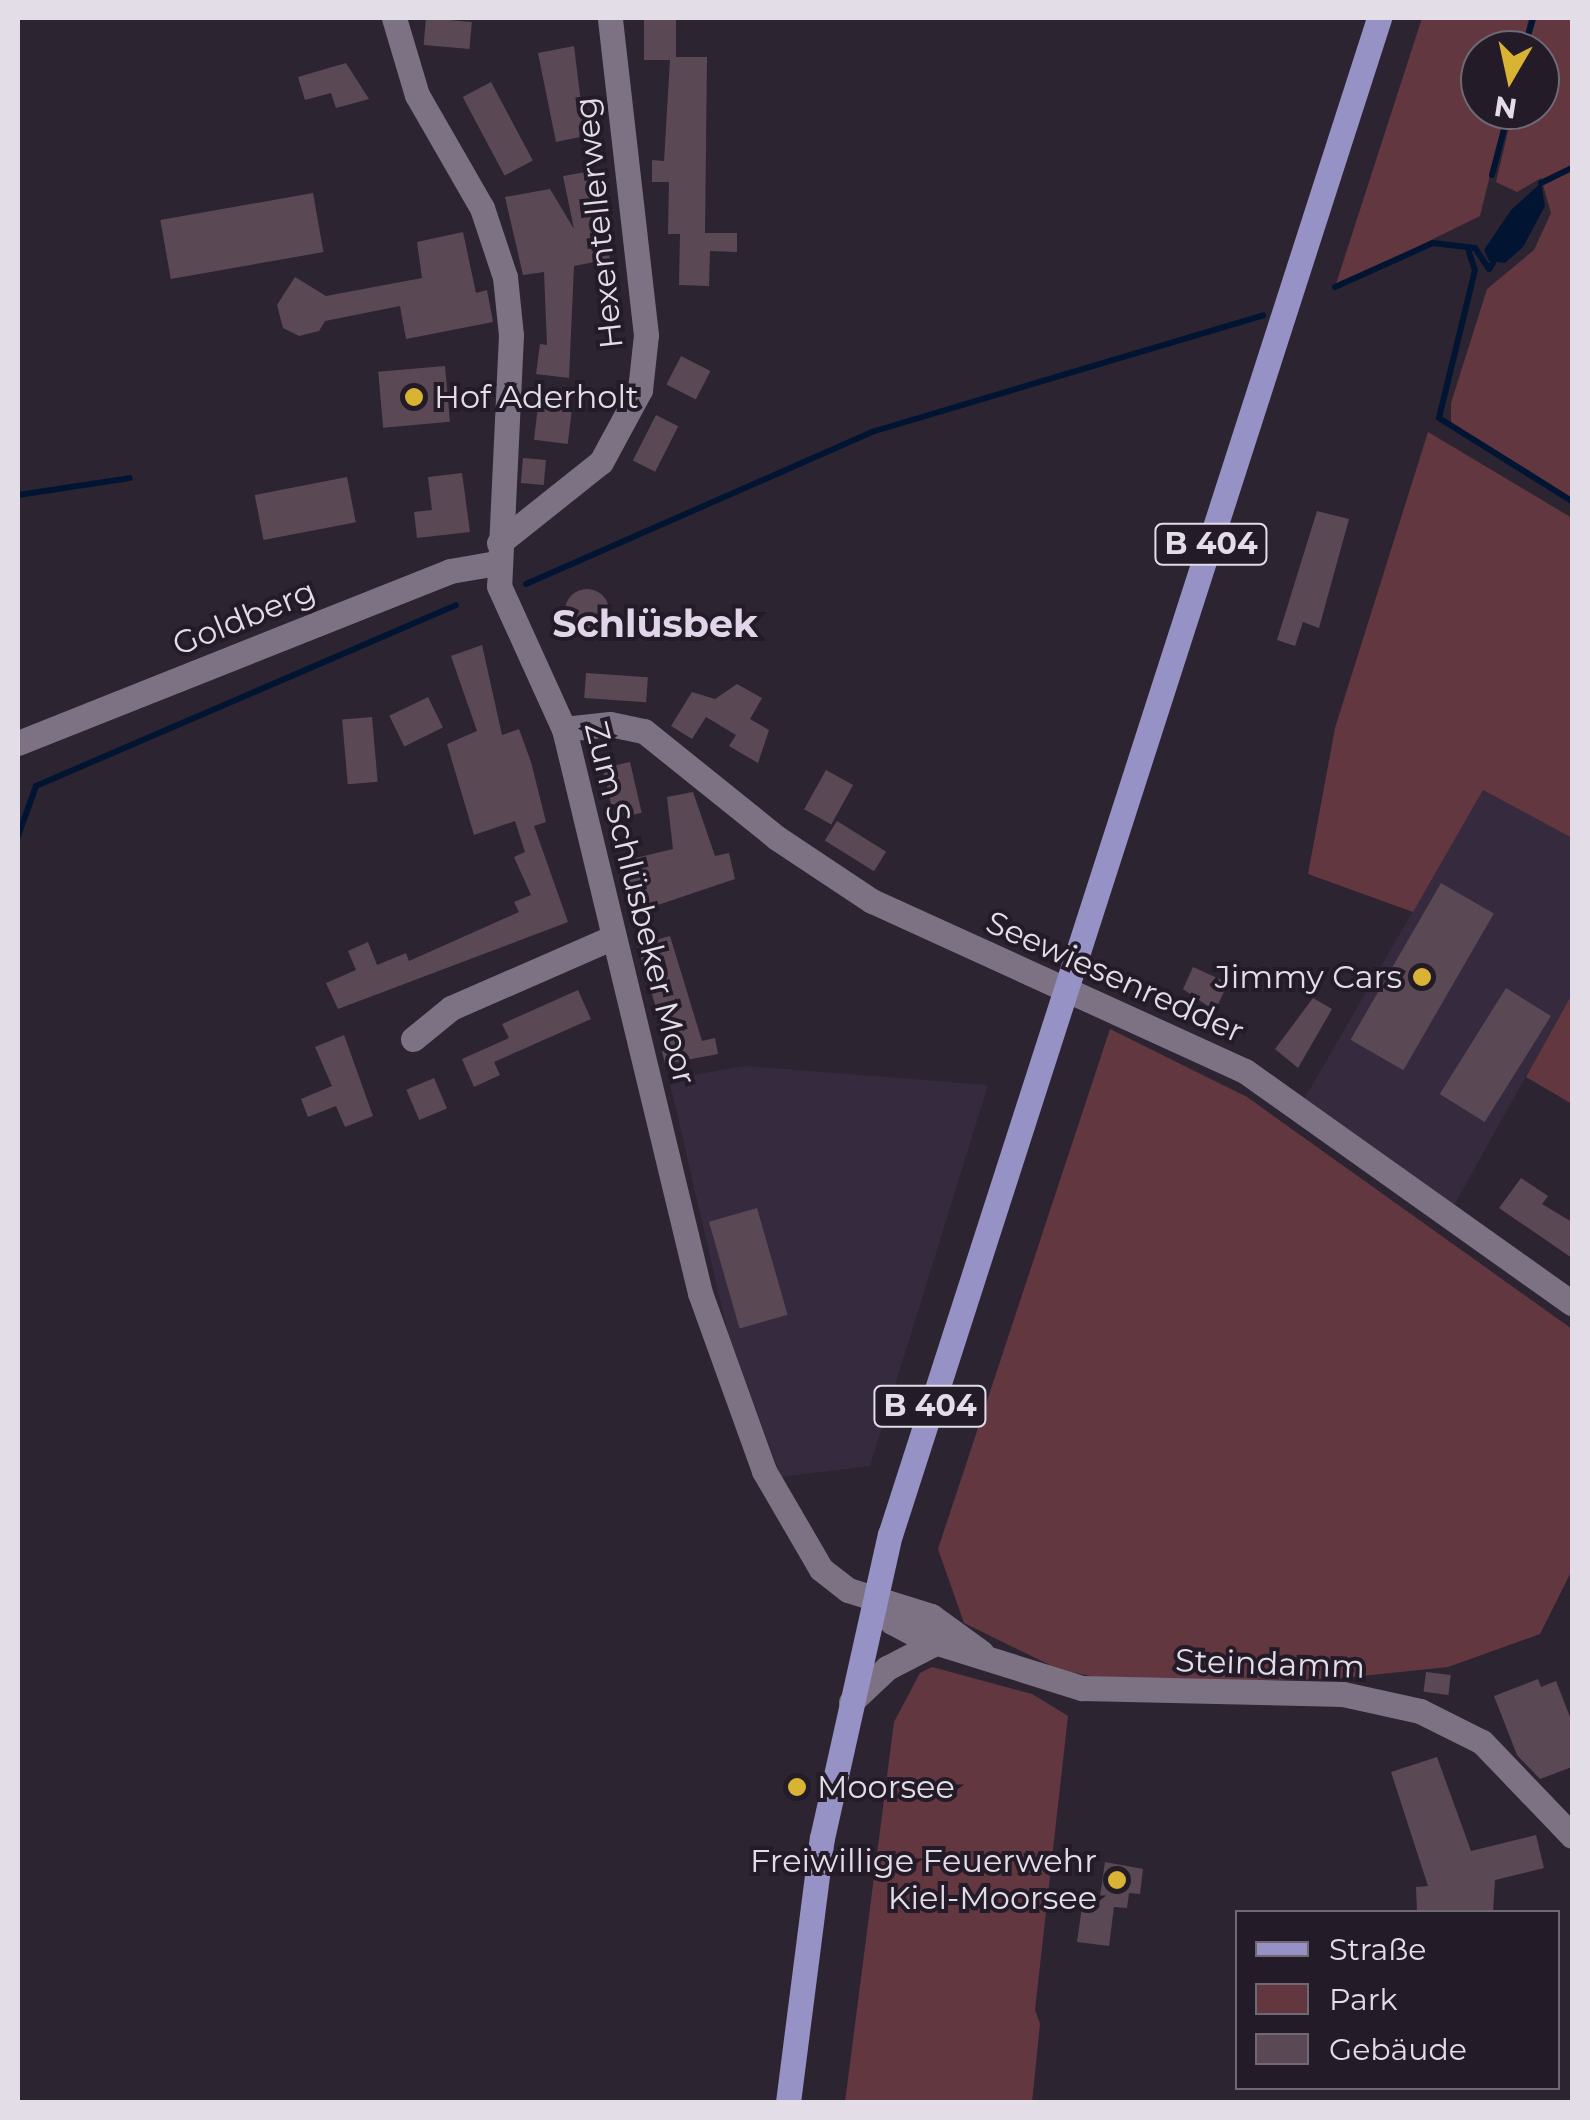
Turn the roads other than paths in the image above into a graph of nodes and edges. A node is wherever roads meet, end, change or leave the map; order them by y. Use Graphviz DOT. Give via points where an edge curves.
graph roads {
  1 [pos="394,18"];
  2 [pos="610,18"];
  3 [pos="1379,18"];
  4 [pos="498,553"];
  5 [pos="564,729"];
  6 [pos="18,743"];
  7 [pos="610,939"];
  8 [pos="1068,990"];
  9 [pos="413,1038"];
  10 [pos="1572,1303"];
  11 [pos="874,1599"];
  12 [pos="935,1642"];
  13 [pos="981,1652"];
  14 [pos="851,1702"];
  15 [pos="1572,1836"];
  16 [pos="788,2102"];
  1 -- 4 [label="street, Zum Schlüsbeker Moor" via="416,95 482,208 505,277 511,335"];
  2 -- 4 [label="street, Hexentellerweg" via="646,336 640,390 602,462"];
  3 -- 8 [label="main road, B 404"];
  4 -- 5 [label="street, Zum Schlüsbeker Moor" via="499,586"];
  4 -- 6 [label="street, Goldberg"];
  5 -- 7 [label="street, Zum Schlüsbeker Moor"];
  5 -- 8 [label="street, Seewiesenredder" via="610,724 644,731 777,838 941,934"];
  7 -- 9 [label="street" via="451,1008"];
  7 -- 11 [label="street, Zum Schlüsbeker Moor" via="656,1090 700,1293 764,1471 820,1570"];
  8 -- 10 [label="street, Seewiesenredder" via="1245,1071"];
  8 -- 11 [label="main road, B 404"];
  11 -- 12 [label="street, Steindamm" via="892,1622"];
  11 -- 13 [label="street, Steindamm" via="931,1616"];
  11 -- 14 [label="main road, B 404"];
  12 -- 13 [label="street, Steindamm"];
  12 -- 14 [label="street" via="887,1668"];
  13 -- 15 [label="street, Steindamm" via="1082,1688 1343,1694 1420,1711 1482,1742"];
  14 -- 16 [label="main road, B 404" via="811,1904"];
}
